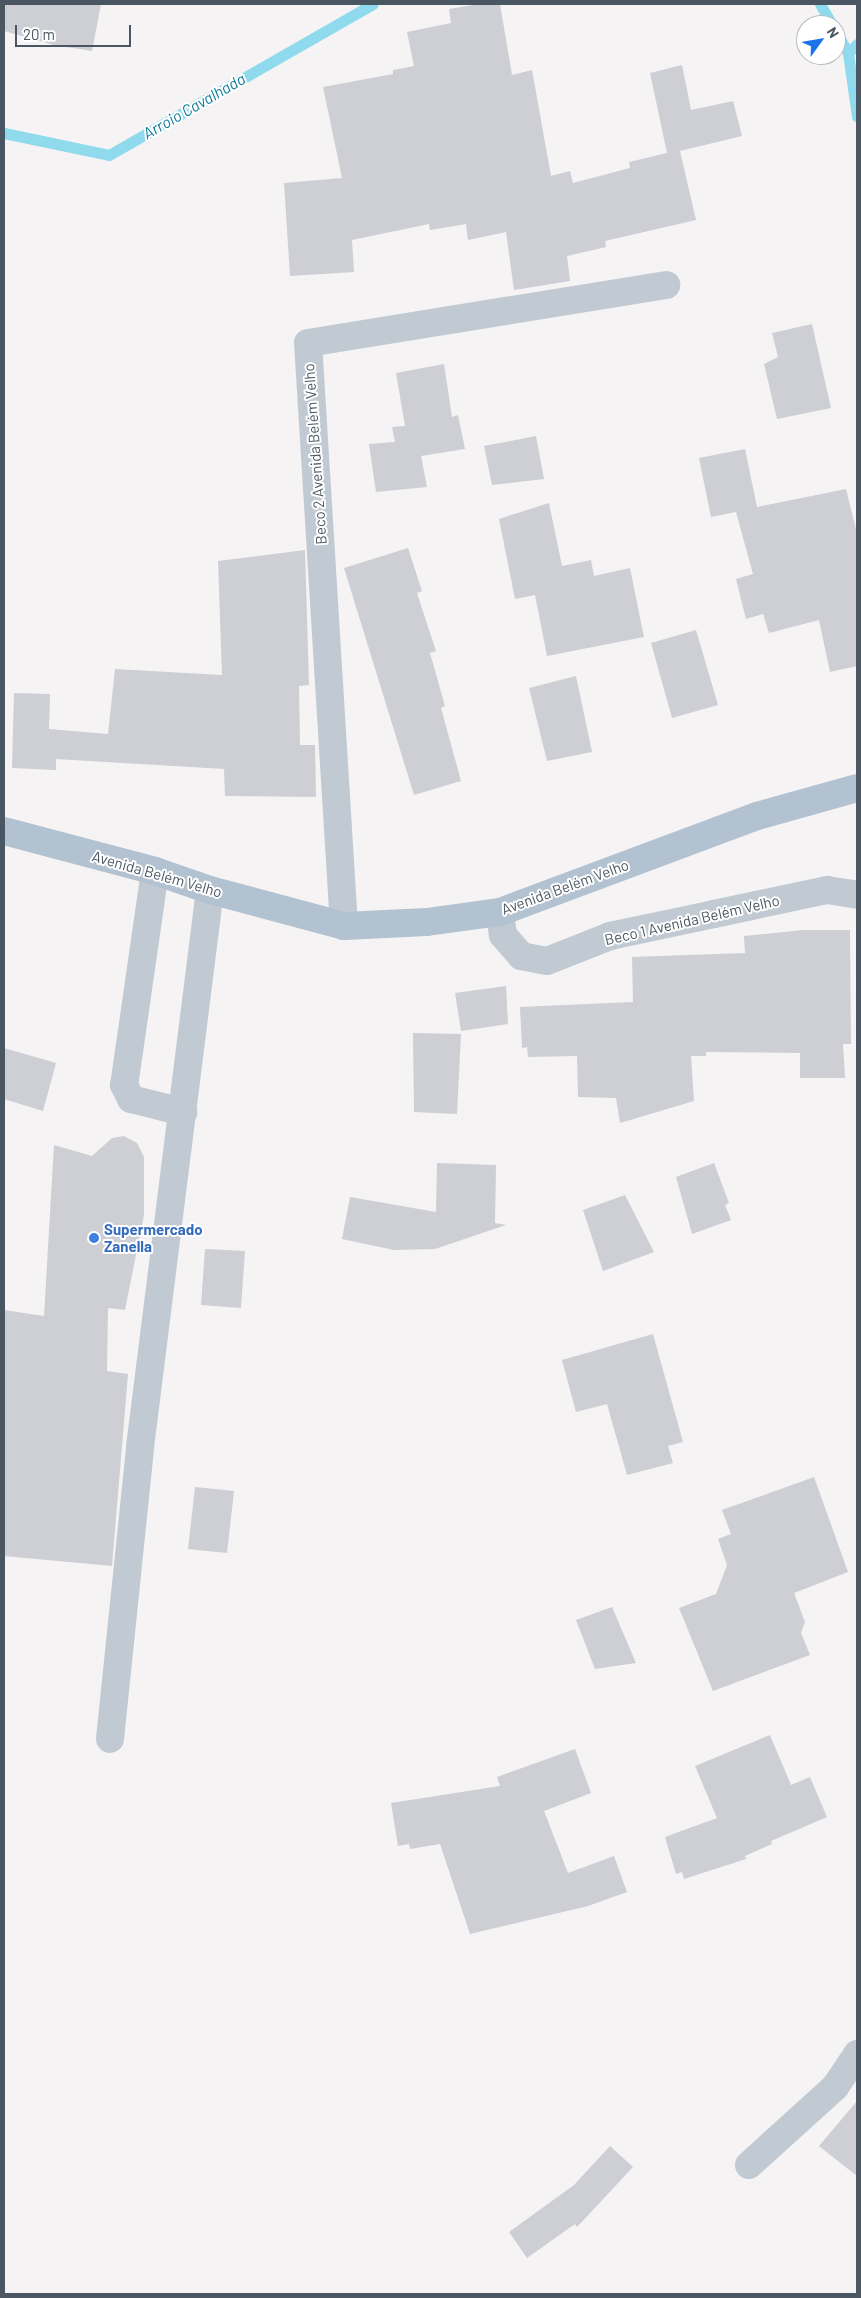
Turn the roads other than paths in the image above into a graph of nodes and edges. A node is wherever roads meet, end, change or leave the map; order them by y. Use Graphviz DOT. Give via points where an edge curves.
graph roads {
  1 [pos="666,285"];
  2 [pos="857,788"];
  3 [pos="4,831"];
  4 [pos="155,870"];
  5 [pos="210,890"];
  6 [pos="857,894"];
  7 [pos="500,912"];
  8 [pos="344,926"];
  9 [pos="183,1112"];
  10 [pos="110,1739"];
  11 [pos="857,2054"];
  12 [pos="750,2165"];
  1 -- 8 [label="street, Beco 2 Avenida Belém Velho" via="308,343"];
  2 -- 7 [label="main road, Avenida Belém Velho" via="757,816"];
  3 -- 4 [label="main road, Avenida Belém Velho"];
  4 -- 5 [label="main road, Avenida Belém Velho"];
  4 -- 9 [label="street" via="124,1085 131,1099"];
  5 -- 8 [label="main road, Avenida Belém Velho"];
  5 -- 9 [label="street"];
  6 -- 7 [label="street, Beco 1 Avenida Belém Velho" via="827,890 610,936 547,961 521,956 503,935"];
  7 -- 8 [label="main road, Avenida Belém Velho" via="427,922"];
  9 -- 10 [label="street" via="140,1447"];
  11 -- 12 [label="street" via="835,2087"];
}
